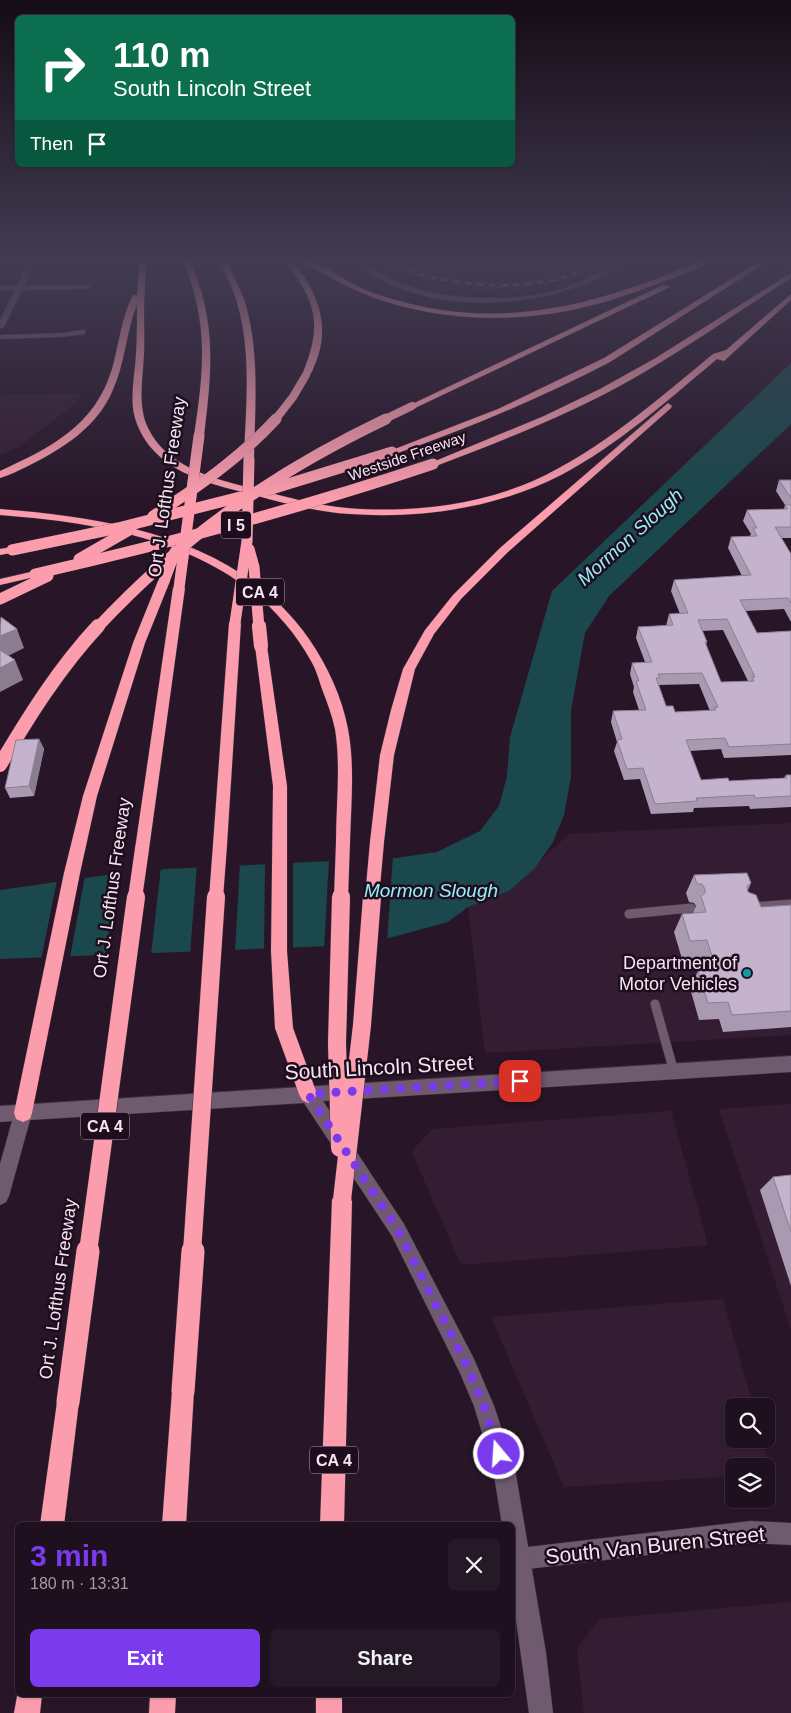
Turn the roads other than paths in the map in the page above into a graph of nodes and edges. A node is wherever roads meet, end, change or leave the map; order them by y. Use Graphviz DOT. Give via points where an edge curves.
graph roads {
  1 [pos="123,340"];
  2 [pos="139,340"];
  3 [pos="208,340"];
  4 [pos="248,340"];
  5 [pos="317,340"];
  6 [pos="549,340"];
  7 [pos="639,340"];
  8 [pos="689,340"];
  9 [pos="742,340"];
  10 [pos="728,352"];
  11 [pos="0,474"];
  12 [pos="0,512"];
  13 [pos="189,518"];
  14 [pos="247,540"];
  15 [pos="0,552"];
  16 [pos="0,582"];
  17 [pos="0,600"];
  18 [pos="0,765"];
  19 [pos="791,904"];
  20 [pos="744,907"];
  21 [pos="691,908"];
  22 [pos="630,914"];
  23 [pos="655,1004"];
  24 [pos="791,1064"];
  25 [pos="674,1072"];
  26 [pos="308,1094"];
  27 [pos="23,1113"];
  28 [pos="0,1114"];
  29 [pos="0,1196"];
  30 [pos="342,1200"];
  31 [pos="52,1522"];
  32 [pos="174,1522"];
  33 [pos="332,1522"];
  34 [pos="513,1522"];
  35 [pos="791,1534"];
  36 [pos="515,1535"];
  37 [pos="519,1559"];
  38 [pos="29,1697"];
  39 [pos="163,1697"];
  40 [pos="329,1697"];
  41 [pos="27,1713"];
  42 [pos="162,1713"];
  43 [pos="329,1713"];
  44 [pos="541,1713"];
  1 -- 11 [label="highway" via="108,393 96,411 77,431 53,448"];
  2 -- 10 [label="highway" via="137,406 144,430 160,452 180,467 218,482 298,503 370,511 475,502 536,483 583,458 716,356"];
  3 -- 13 [label="highway, Ort J. Lofthus Freeway / CA 4, bridge" via="206,389"];
  4 -- 14 [label="highway, CA 4, bridge"];
  5 -- 17 [label="highway, bridge" via="306,375 292,400 250,445 209,478 118,537"];
  6 -- 18 [label="highway, bridge" via="330,446 223,514 162,562 110,612 58,672"];
  7 -- 15 [label="highway, Westside Freeway / I 5, bridge" via="584,372 497,412 392,452 207,506"];
  8 -- 16 [label="highway, Westside Freeway / I 5, bridge" via="592,397 433,464 252,521"];
  9 -- 10 [label="highway"];
  10 -- 30 [label="highway, bridge" via="504,550 458,597 429,634 409,669 387,756 376,842 362,1025"];
  12 -- 30 [label="highway, CA 4, bridge" via="85,520 171,541 216,561 244,579 284,615 310,648 334,696 343,739 337,1043"];
  13 -- 27 [label="highway, bridge" via="139,642 82,826"];
  13 -- 31 [label="highway, Ort J. Lofthus Freeway / CA 4, bridge"];
  14 -- 26 [label="highway, bridge" via="254,567 280,786 279,951 284,1028"];
  14 -- 32 [label="highway, CA 4, bridge" via="235,623"];
  19 -- 20 [label="lane"];
  21 -- 22 [label="lane"];
  23 -- 25 [label="lane"];
  24 -- 25 [label="street, South Lincoln Street"];
  25 -- 26 [label="street, South Lincoln Street"];
  26 -- 27 [label="street, South Lincoln Street"];
  26 -- 34 [label="street" via="398,1230 467,1366 504,1469"];
  27 -- 28 [label="street, South Lincoln Street"];
  27 -- 29 [label="street"];
  30 -- 33 [label="highway, CA 4"];
  35 -- 37 [label="street, South Van Buren Street" via="751,1532"];
  36 -- 37 [label="street"];
  37 -- 44 [label="street"];
  38 -- 41 [label="highway"];
  39 -- 42 [label="highway"];
  40 -- 43 [label="highway"];
}
